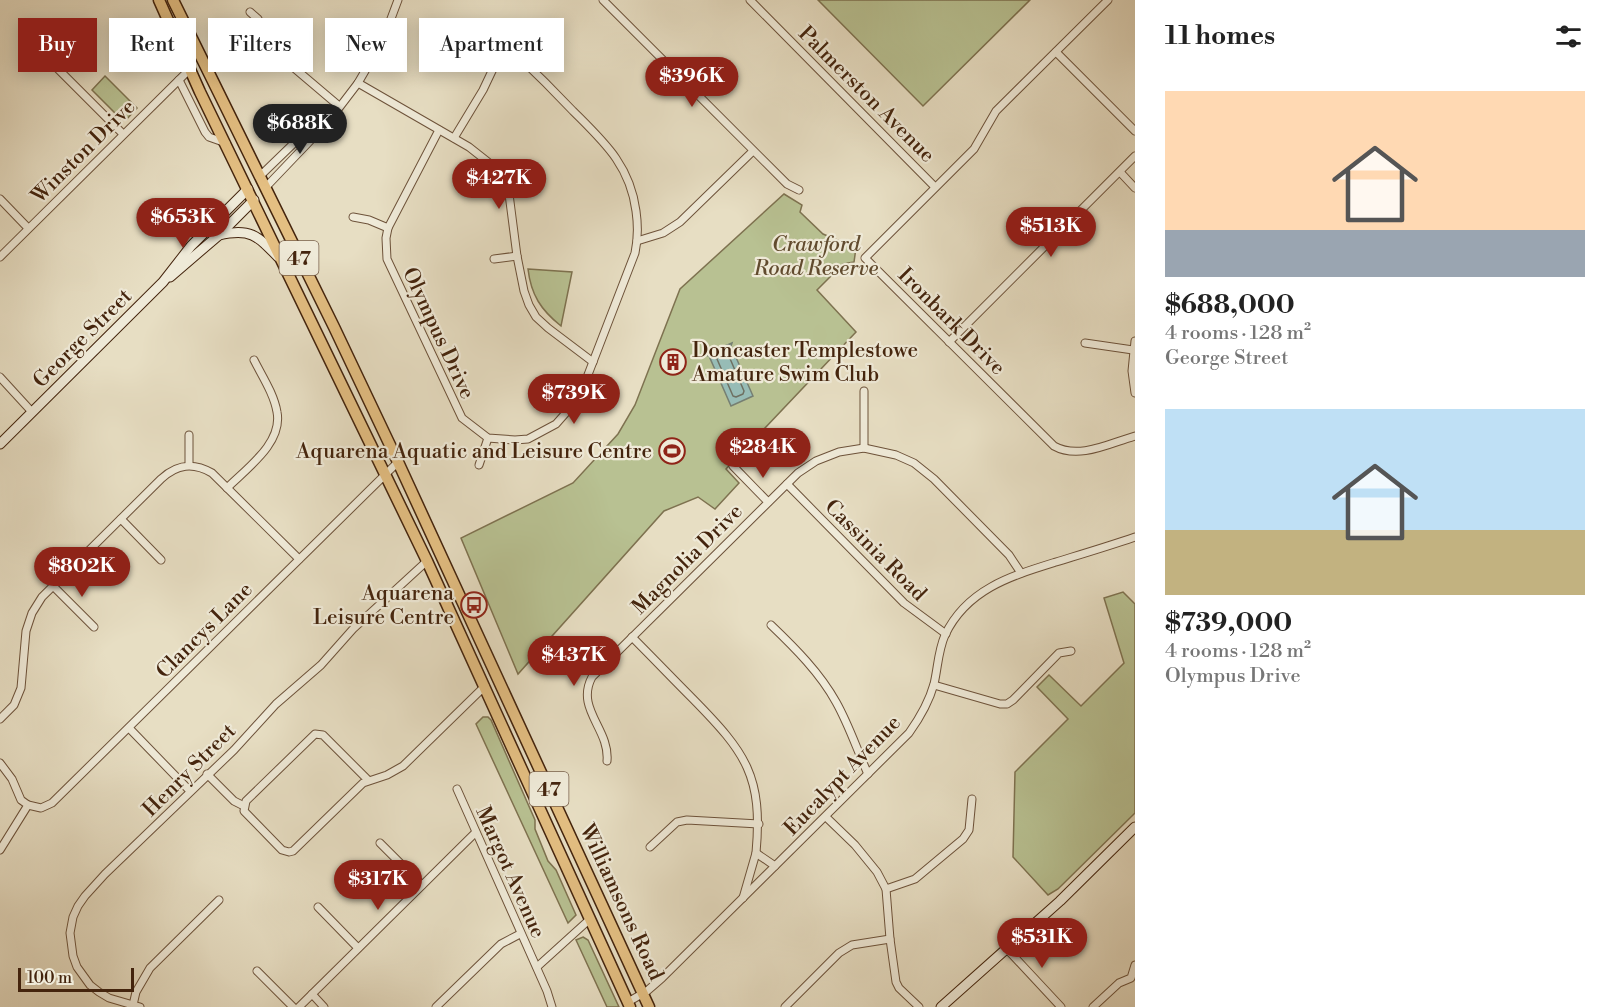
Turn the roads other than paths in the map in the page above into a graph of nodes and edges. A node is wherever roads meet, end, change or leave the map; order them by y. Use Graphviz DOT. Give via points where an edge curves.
graph roads {
  1 [pos="151,0"];
  2 [pos="159,0"];
  3 [pos="173,0"];
  4 [pos="399,0"];
  5 [pos="603,0"];
  6 [pos="750,0"];
  7 [pos="1108,0"];
  8 [pos="250,12"];
  9 [pos="166,18"];
  10 [pos="167,18"];
  11 [pos="1056,52"];
  12 [pos="61,72"];
  13 [pos="187,72"];
  14 [pos="191,72"];
  15 [pos="492,72"];
  16 [pos="534,72"];
  17 [pos="179,80"];
  18 [pos="358,83"];
  19 [pos="337,108"];
  20 [pos="439,130"];
  21 [pos="1135,130"];
  22 [pos="123,134"];
  23 [pos="454,138"];
  24 [pos="226,143"];
  25 [pos="753,151"];
  26 [pos="1135,156"];
  27 [pos="1120,172"];
  28 [pos="259,177"];
  29 [pos="935,187"];
  30 [pos="265,188"];
  31 [pos="1135,188"];
  32 [pos="248,189"];
  33 [pos="799,190"];
  34 [pos="0,199"];
  35 [pos="254,200"];
  36 [pos="353,217"];
  37 [pos="28,228"];
  38 [pos="388,228"];
  39 [pos="219,235"];
  40 [pos="637,241"];
  41 [pos="0,256"];
  42 [pos="517,256"];
  43 [pos="494,259"];
  44 [pos="284,263"];
  45 [pos="163,282"];
  46 [pos="1135,341"];
  47 [pos="949,342"];
  48 [pos="1085,343"];
  49 [pos="1133,350"];
  50 [pos="254,360"];
  51 [pos="593,362"];
  52 [pos="0,377"];
  53 [pos="864,392"];
  54 [pos="1135,393"];
  55 [pos="34,411"];
  56 [pos="189,435"];
  57 [pos="1135,436"];
  58 [pos="488,438"];
  59 [pos="0,444"];
  60 [pos="864,448"];
  61 [pos="398,462"];
  62 [pos="189,465"];
  63 [pos="479,465"];
  64 [pos="733,466"];
  65 [pos="386,474"];
  66 [pos="787,484"];
  67 [pos="228,488"];
  68 [pos="768,502"];
  69 [pos="121,519"];
  70 [pos="1135,537"];
  71 [pos="160,560"];
  72 [pos="299,560"];
  73 [pos="427,561"];
  74 [pos="1021,573"];
  75 [pos="53,586"];
  76 [pos="771,625"];
  77 [pos="94,627"];
  78 [pos="945,634"];
  79 [pos="632,637"];
  80 [pos="1071,651"];
  81 [pos="498,677"];
  82 [pos="934,685"];
  83 [pos="485,686"];
  84 [pos="0,719"];
  85 [pos="129,728"];
  86 [pos="607,761"];
  87 [pos="0,763"];
  88 [pos="207,774"];
  89 [pos="868,774"];
  90 [pos="369,780"];
  91 [pos="457,789"];
  92 [pos="190,791"];
  93 [pos="972,799"];
  94 [pos="28,806"];
  95 [pos="244,806"];
  96 [pos="826,817"];
  97 [pos="759,825"];
  98 [pos="1135,827"];
  99 [pos="475,833"];
  100 [pos="380,843"];
  101 [pos="650,847"];
  102 [pos="0,850"];
  103 [pos="756,853"];
  104 [pos="775,866"];
  105 [pos="422,885"];
  106 [pos="886,889"];
  107 [pos="743,898"];
  108 [pos="219,900"];
  109 [pos="318,907"];
  110 [pos="590,919"];
  111 [pos="520,934"];
  112 [pos="890,939"];
  113 [pos="358,948"];
  114 [pos="1006,948"];
  115 [pos="1135,965"];
  116 [pos="537,967"];
  117 [pos="257,971"];
  118 [pos="1133,979"];
  119 [pos="643,993"];
  120 [pos="312,994"];
  121 [pos="629,1005"];
  122 [pos="136,1006"];
  123 [pos="292,1007"];
  124 [pos="299,1007"];
  125 [pos="324,1007"];
  126 [pos="436,1007"];
  127 [pos="552,1007"];
  128 [pos="649,1007"];
  129 [pos="785,1007"];
  130 [pos="919,1007"];
  131 [pos="941,1007"];
  132 [pos="1061,1007"];
  133 [pos="1093,1007"];
  1 -- 9 [label="main road"];
  2 -- 10 [label="main road, Williamsons Road / 47"];
  3 -- 28 [label="main road, Williamsons Road / 47"];
  4 -- 18 [label="street" via="384,40"];
  5 -- 25 [label="street"];
  6 -- 29 [label="street, Palmerston Avenue"];
  7 -- 11 [label="street, Ironbark Drive"];
  8 -- 19 [label="street" via="280,56"];
  11 -- 21 [label="street"];
  11 -- 29 [label="street, Ironbark Drive" via="996,111 974,149"];
  12 -- 22 [label="street"];
  13 -- 17 [label="street, Winston Drive"];
  14 -- 24 [label="main road, Williamsons Road / 47"];
  15 -- 23 [label="street"];
  16 -- 40 [label="street" via="617,159 634,197"];
  17 -- 22 [label="street, Winston Drive"];
  17 -- 24 [label="street" via="205,132"];
  18 -- 19 [label="street"];
  18 -- 20 [label="street"];
  19 -- 28 [label="street" via="323,115"];
  19 -- 30 [label="street"];
  20 -- 23 [label="street"];
  20 -- 38 [label="street, Olympus Drive"];
  22 -- 37 [label="street, Winston Drive"];
  23 -- 42 [label="street" via="480,154 504,185 511,203"];
  24 -- 32 [label="main road, Williamsons Road / 47"];
  25 -- 33 [label="street" via="787,184"];
  25 -- 40 [label="street" via="680,222 654,237"];
  26 -- 27 [label="street"];
  27 -- 31 [label="street"];
  27 -- 47 [label="street"];
  28 -- 30 [label="main road, Williamsons Road / 47"];
  28 -- 32 [label="main road"];
  29 -- 47 [label="street, Ironbark Drive" via="866,258"];
  30 -- 35 [label="main road"];
  30 -- 61 [label="main road, Williamsons Road / 47"];
  32 -- 35 [label="main road, Williamsons Road / 47"];
  32 -- 45 [label="main road, George Street" via="191,246"];
  34 -- 37 [label="street"];
  35 -- 39 [label="main road, George Street"];
  35 -- 44 [label="main road, Williamsons Road / 47"];
  36 -- 38 [label="street"];
  37 -- 41 [label="street, Winston Drive"];
  38 -- 58 [label="street, Olympus Drive" via="387,259 456,409 469,425"];
  39 -- 44 [label="main road" via="254,234"];
  39 -- 45 [label="main road, George Street"];
  40 -- 51 [label="street"];
  42 -- 43 [label="street"];
  42 -- 51 [label="street" via="524,291 537,317"];
  44 -- 65 [label="main road, Williamsons Road / 47"];
  45 -- 55 [label="main road, George Street"];
  46 -- 49 [label="street"];
  47 -- 57 [label="street, Ironbark Drive" via="1059,449 1088,450"];
  48 -- 49 [label="street"];
  49 -- 54 [label="street"];
  50 -- 67 [label="street" via="273,400 278,424 267,448"];
  51 -- 58 [label="street" via="579,398 556,424 528,439"];
  52 -- 55 [label="street"];
  53 -- 60 [label="street"];
  55 -- 59 [label="main road, George Street"];
  56 -- 62 [label="street"];
  58 -- 63 [label="street"];
  60 -- 66 [label="street, Magnolia Drive" via="826,456"];
  60 -- 74 [label="street, Magnolia Drive" via="896,455 923,469 1009,555"];
  61 -- 65 [label="street, Clancys Lane"];
  61 -- 81 [label="main road, Williamsons Road / 47"];
  62 -- 67 [label="street" via="204,468"];
  62 -- 69 [label="street" via="167,473"];
  64 -- 68 [label="street"];
  65 -- 72 [label="street, Clancys Lane"];
  65 -- 73 [label="main road, Williamsons Road / 47"];
  66 -- 68 [label="street, Magnolia Drive"];
  66 -- 78 [label="street, Cassinia Road" via="904,603"];
  67 -- 72 [label="street"];
  68 -- 79 [label="street, Magnolia Drive"];
  69 -- 71 [label="street"];
  69 -- 75 [label="street"];
  70 -- 74 [label="street, Eucalypt Avenue"];
  72 -- 85 [label="street, Clancys Lane"];
  73 -- 83 [label="main road, Williamsons Road / 47"];
  73 -- 88 [label="street, Henry Street"];
  74 -- 78 [label="street, Eucalypt Avenue" via="976,595"];
  75 -- 77 [label="street"];
  75 -- 84 [label="street" via="30,618 21,688 14,705"];
  76 -- 89 [label="street" via="821,678"];
  78 -- 82 [label="street, Eucalypt Avenue"];
  79 -- 86 [label="street, Magnolia Drive" via="587,686 589,708 608,751"];
  79 -- 97 [label="street" via="735,745 756,792"];
  80 -- 82 [label="street" via="1059,653 1007,704"];
  81 -- 83 [label="main road"];
  81 -- 119 [label="main road, Williamsons Road / 47"];
  82 -- 89 [label="street, Eucalypt Avenue" via="920,718"];
  83 -- 90 [label="street" via="404,766"];
  83 -- 110 [label="main road, Williamsons Road / 47"];
  85 -- 92 [label="street"];
  85 -- 94 [label="street, Clancys Lane" via="52,803 41,808"];
  87 -- 94 [label="street"];
  88 -- 92 [label="street, Henry Street"];
  88 -- 95 [label="street"];
  89 -- 96 [label="street, Eucalypt Avenue"];
  90 -- 95 [label="street" via="323,735 315,734"];
  90 -- 95 [label="street" via="289,852 282,850 246,815"];
  91 -- 99 [label="street, Margot Avenue"];
  92 -- 122 [label="street, Henry Street" via="85,896 73,917 73,956 83,977 109,998"];
  93 -- 106 [label="street" via="969,830 963,839 915,879"];
  94 -- 102 [label="street"];
  96 -- 104 [label="street, Eucalypt Avenue"];
  96 -- 106 [label="street" via="855,845"];
  97 -- 101 [label="street" via="677,822"];
  97 -- 103 [label="street"];
  98 -- 114 [label="main road"];
  99 -- 105 [label="street"];
  99 -- 111 [label="street, Margot Avenue"];
  100 -- 105 [label="street"];
  103 -- 104 [label="street"];
  103 -- 107 [label="street"];
  104 -- 107 [label="street, Eucalypt Avenue"];
  105 -- 113 [label="street"];
  106 -- 112 [label="street"];
  107 -- 119 [label="street, Eucalypt Avenue"];
  108 -- 122 [label="street" via="150,968 136,992"];
  109 -- 113 [label="street"];
  110 -- 116 [label="street, Margot Avenue"];
  110 -- 121 [label="main road, Williamsons Road / 47"];
  111 -- 116 [label="street, Margot Avenue"];
  111 -- 126 [label="street" via="501,944"];
  112 -- 129 [label="street" via="852,945 839,953"];
  112 -- 130 [label="street" via="896,982"];
  113 -- 120 [label="street"];
  114 -- 131 [label="main road"];
  114 -- 132 [label="street"];
  115 -- 118 [label="street"];
  116 -- 127 [label="street, Margot Avenue"];
  117 -- 123 [label="street"];
  118 -- 133 [label="street" via="1119,983"];
  119 -- 121 [label="street, Eucalypt Avenue"];
  119 -- 128 [label="main road, Williamsons Road / 47"];
  120 -- 124 [label="street"];
  120 -- 125 [label="street"];
}
